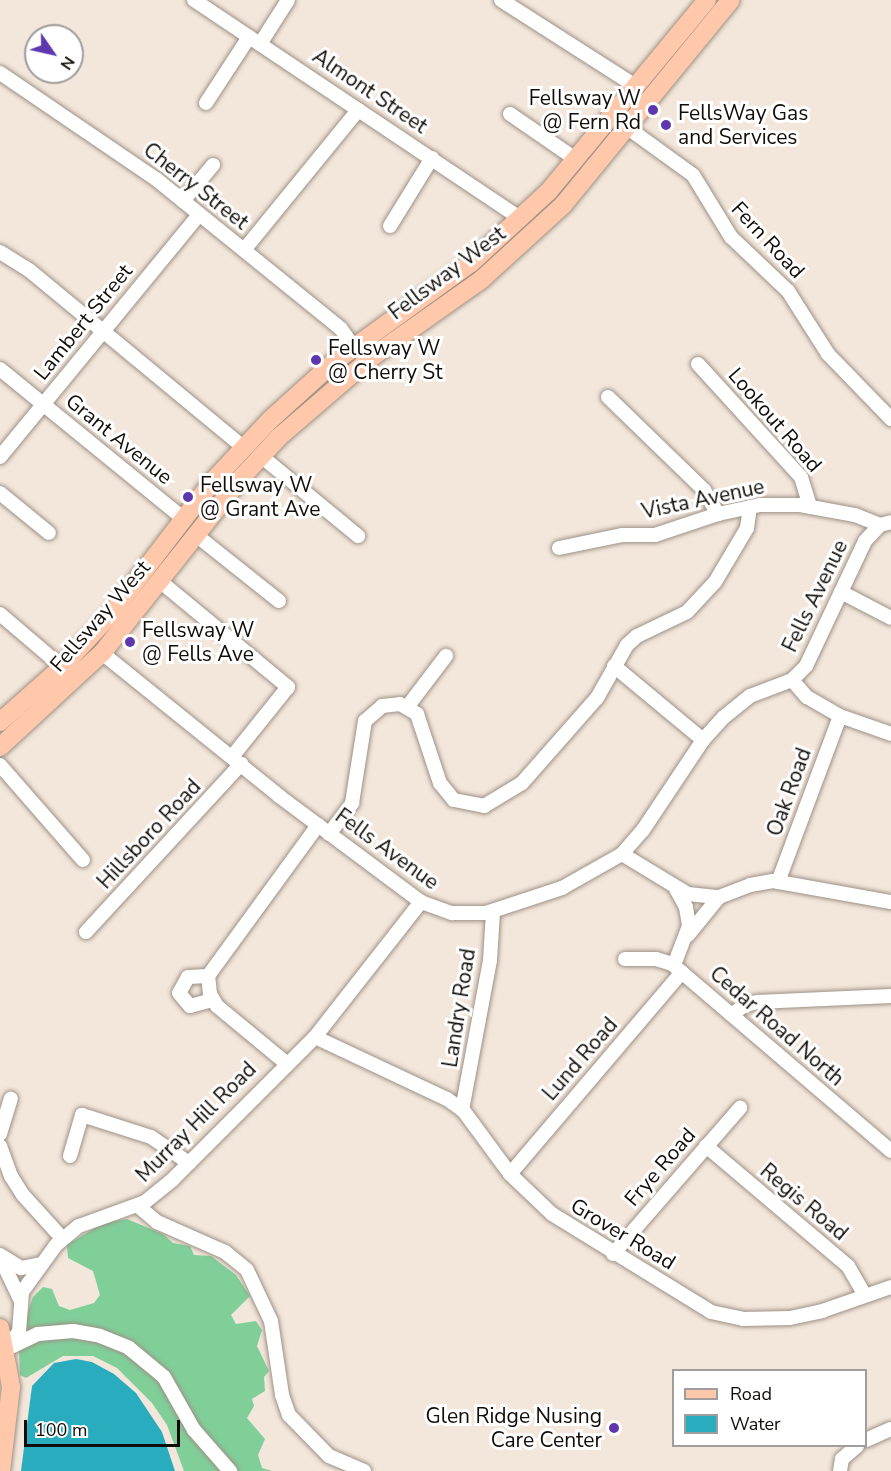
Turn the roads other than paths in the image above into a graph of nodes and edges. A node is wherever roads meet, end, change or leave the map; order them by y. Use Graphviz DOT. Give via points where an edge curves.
graph roads {
  1 [pos="194,0"];
  2 [pos="288,0"];
  3 [pos="501,0"];
  4 [pos="707,0"];
  5 [pos="731,0"];
  6 [pos="254,40"];
  7 [pos="0,73"];
  8 [pos="637,87"];
  9 [pos="206,103"];
  10 [pos="358,110"];
  11 [pos="510,114"];
  12 [pos="628,128"];
  13 [pos="432,158"];
  14 [pos="577,160"];
  15 [pos="213,165"];
  16 [pos="183,201"];
  17 [pos="199,214"];
  18 [pos="521,219"];
  19 [pos="390,226"];
  20 [pos="244,250"];
  21 [pos="0,252"];
  22 [pos="103,331"];
  23 [pos="354,347"];
  24 [pos="698,364"];
  25 [pos="0,369"];
  26 [pos="608,398"];
  27 [pos="42,404"];
  28 [pos="891,419"];
  29 [pos="243,447"];
  30 [pos="261,456"];
  31 [pos="0,457"];
  32 [pos="0,493"];
  33 [pos="750,507"];
  34 [pos="810,507"];
  35 [pos="718,514"];
  36 [pos="184,519"];
  37 [pos="886,523"];
  38 [pos="49,533"];
  39 [pos="196,535"];
  40 [pos="358,536"];
  41 [pos="559,548"];
  42 [pos="161,582"];
  43 [pos="841,592"];
  44 [pos="279,601"];
  45 [pos="0,614"];
  46 [pos="891,618"];
  47 [pos="102,653"];
  48 [pos="446,656"];
  49 [pos="614,666"];
  50 [pos="62,667"];
  51 [pos="792,680"];
  52 [pos="408,706"];
  53 [pos="840,716"];
  54 [pos="0,722"];
  55 [pos="891,734"];
  56 [pos="703,740"];
  57 [pos="0,747"];
  58 [pos="237,761"];
  59 [pos="0,765"];
  60 [pos="323,830"];
  61 [pos="622,854"];
  62 [pos="83,860"];
  63 [pos="778,882"];
  64 [pos="676,889"];
  65 [pos="719,897"];
  66 [pos="421,902"];
  67 [pos="891,902"];
  68 [pos="493,912"];
  69 [pos="86,932"];
  70 [pos="686,937"];
  71 [pos="625,959"];
  72 [pos="678,969"];
  73 [pos="208,976"];
  74 [pos="891,996"];
  75 [pos="212,1000"];
  76 [pos="732,1015"];
  77 [pos="315,1037"];
  78 [pos="286,1063"];
  79 [pos="11,1099"];
  80 [pos="740,1108"];
  81 [pos="462,1110"];
  82 [pos="0,1134"];
  83 [pos="0,1146"];
  84 [pos="706,1146"];
  85 [pos="891,1151"];
  86 [pos="70,1156"];
  87 [pos="189,1163"];
  88 [pos="510,1174"];
  89 [pos="138,1206"];
  90 [pos="62,1238"];
  91 [pos="613,1254"];
  92 [pos="0,1256"];
  93 [pos="41,1264"];
  94 [pos="891,1287"];
  95 [pos="866,1296"];
  96 [pos="20,1299"];
  97 [pos="0,1328"];
  98 [pos="2,1349"];
  99 [pos="891,1429"];
  100 [pos="3,1436"];
  101 [pos="867,1440"];
  102 [pos="856,1447"];
  103 [pos="1,1471"];
  104 [pos="230,1471"];
  105 [pos="364,1471"];
  106 [pos="840,1471"];
  1 -- 6 [label="street, Almont Street"];
  2 -- 6 [label="street"];
  3 -- 8 [label="street"];
  4 -- 8 [label="main road, Fellsway West"];
  5 -- 12 [label="main road, Fellsway West"];
  6 -- 9 [label="street"];
  6 -- 10 [label="street, Almont Street"];
  7 -- 16 [label="street, Cherry Street" via="112,147"];
  8 -- 14 [label="main road, Fellsway West"];
  10 -- 13 [label="street, Almont Street"];
  10 -- 20 [label="street"];
  11 -- 14 [label="street"];
  12 -- 28 [label="street, Fern Road" via="693,175 731,237 786,288 828,354"];
  12 -- 30 [label="main road, Fellsway West" via="563,205 503,262 339,383"];
  13 -- 18 [label="street, Almont Street"];
  13 -- 19 [label="street"];
  14 -- 18 [label="main road, Fellsway West"];
  15 -- 16 [label="street"];
  16 -- 17 [label="street, Cherry Street"];
  17 -- 20 [label="street, Cherry Street"];
  17 -- 22 [label="street, Lambert Street"];
  18 -- 23 [label="main road, Fellsway West" via="457,274"];
  20 -- 23 [label="street, Cherry Street" via="341,329"];
  21 -- 22 [label="street"];
  22 -- 27 [label="street, Lambert Street"];
  22 -- 29 [label="street"];
  23 -- 29 [label="main road, Fellsway West"];
  24 -- 34 [label="street, Lookout Road" via="801,477"];
  25 -- 27 [label="street, Grant Avenue"];
  26 -- 35 [label="street" via="704,490"];
  27 -- 31 [label="street, Lambert Street"];
  27 -- 36 [label="street, Grant Avenue"];
  29 -- 36 [label="main road, Fellsway West"];
  30 -- 39 [label="main road, Fellsway West"];
  30 -- 40 [label="street"];
  32 -- 38 [label="street"];
  33 -- 34 [label="street, Vista Avenue"];
  33 -- 35 [label="street, Vista Avenue"];
  33 -- 49 [label="street" via="747,528 734,554 697,604 637,636"];
  34 -- 37 [label="street, Vista Avenue"];
  35 -- 41 [label="street, Vista Avenue" via="655,535 622,535"];
  36 -- 50 [label="main road, Fellsway West" via="111,614"];
  37 -- 43 [label="street, Fells Avenue" via="865,541"];
  39 -- 42 [label="main road, Fellsway West"];
  39 -- 44 [label="street"];
  42 -- 47 [label="main road, Fellsway West"];
  42 -- 58 [label="street, Hillsboro Road" via="288,687"];
  43 -- 46 [label="street"];
  43 -- 51 [label="street, Fells Avenue" via="813,656"];
  45 -- 50 [label="street"];
  47 -- 57 [label="main road, Fellsway West"];
  47 -- 58 [label="street, Fells Avenue"];
  48 -- 52 [label="street"];
  49 -- 52 [label="street" via="597,698 536,771 508,794 484,806 464,804 443,789 423,724"];
  49 -- 56 [label="street"];
  50 -- 54 [label="main road, Fellsway West"];
  51 -- 53 [label="street" via="807,697"];
  51 -- 56 [label="street, Fells Avenue" via="735,706"];
  52 -- 60 [label="street" via="382,706 367,718 352,803"];
  53 -- 55 [label="street"];
  53 -- 63 [label="street, Oak Road"];
  56 -- 61 [label="street, Fells Avenue" via="660,808"];
  58 -- 60 [label="street, Fells Avenue"];
  58 -- 69 [label="street, Hillsboro Road"];
  59 -- 62 [label="street"];
  60 -- 66 [label="street, Fells Avenue"];
  60 -- 73 [label="street"];
  61 -- 64 [label="street"];
  61 -- 68 [label="street, Fells Avenue" via="572,883"];
  63 -- 65 [label="street" via="750,885"];
  63 -- 67 [label="street"];
  64 -- 65 [label="street"];
  64 -- 70 [label="street, Lund Road" via="688,913"];
  65 -- 70 [label="street"];
  66 -- 68 [label="street, Fells Avenue" via="452,913"];
  66 -- 77 [label="street, Murray Hill Road"];
  68 -- 81 [label="street, Landry Road" via="490,960"];
  70 -- 72 [label="street, Lund Road" via="677,951"];
  71 -- 72 [label="street" via="662,960"];
  72 -- 76 [label="street, Cedar Road North"];
  72 -- 88 [label="street, Lund Road"];
  73 -- 75 [label="street"];
  73 -- 75 [label="street" via="188,977 179,993 190,1006"];
  74 -- 76 [label="street" via="757,1002 742,1006"];
  75 -- 78 [label="street"];
  76 -- 85 [label="street, Cedar Road North"];
  77 -- 78 [label="street, Murray Hill Road"];
  77 -- 81 [label="street, Grover Road" via="447,1098"];
  78 -- 87 [label="street, Murray Hill Road"];
  79 -- 82 [label="street"];
  80 -- 84 [label="street, Frye Road"];
  81 -- 88 [label="street, Grover Road"];
  83 -- 90 [label="street" via="23,1195"];
  84 -- 91 [label="street, Frye Road"];
  84 -- 95 [label="street, Regis Road" via="848,1266"];
  86 -- 87 [label="street" via="82,1115 151,1137"];
  87 -- 89 [label="street, Murray Hill Road"];
  88 -- 91 [label="street, Grover Road" via="552,1214"];
  89 -- 90 [label="street, Murray Hill Road" via="89,1222"];
  89 -- 105 [label="street" via="157,1222 225,1252 247,1270 271,1321 282,1395 289,1414 329,1456"];
  90 -- 93 [label="street, Murray Hill Road"];
  91 -- 95 [label="street, Grover Road" via="711,1312 735,1318 780,1319 811,1314"];
  92 -- 93 [label="street" via="21,1268"];
  92 -- 96 [label="street"];
  93 -- 96 [label="street, Murray Hill Road"];
  94 -- 95 [label="street, Grover Road"];
  96 -- 98 [label="street, Murray Hill Road" via="19,1332"];
  97 -- 98 [label="main road"];
  98 -- 100 [label="main road" via="11,1387"];
  98 -- 104 [label="street" via="31,1336 73,1331 129,1348 164,1377 194,1430"];
  99 -- 101 [label="street"];
  100 -- 103 [label="main road"];
  102 -- 106 [label="street" via="843,1459"];
}
